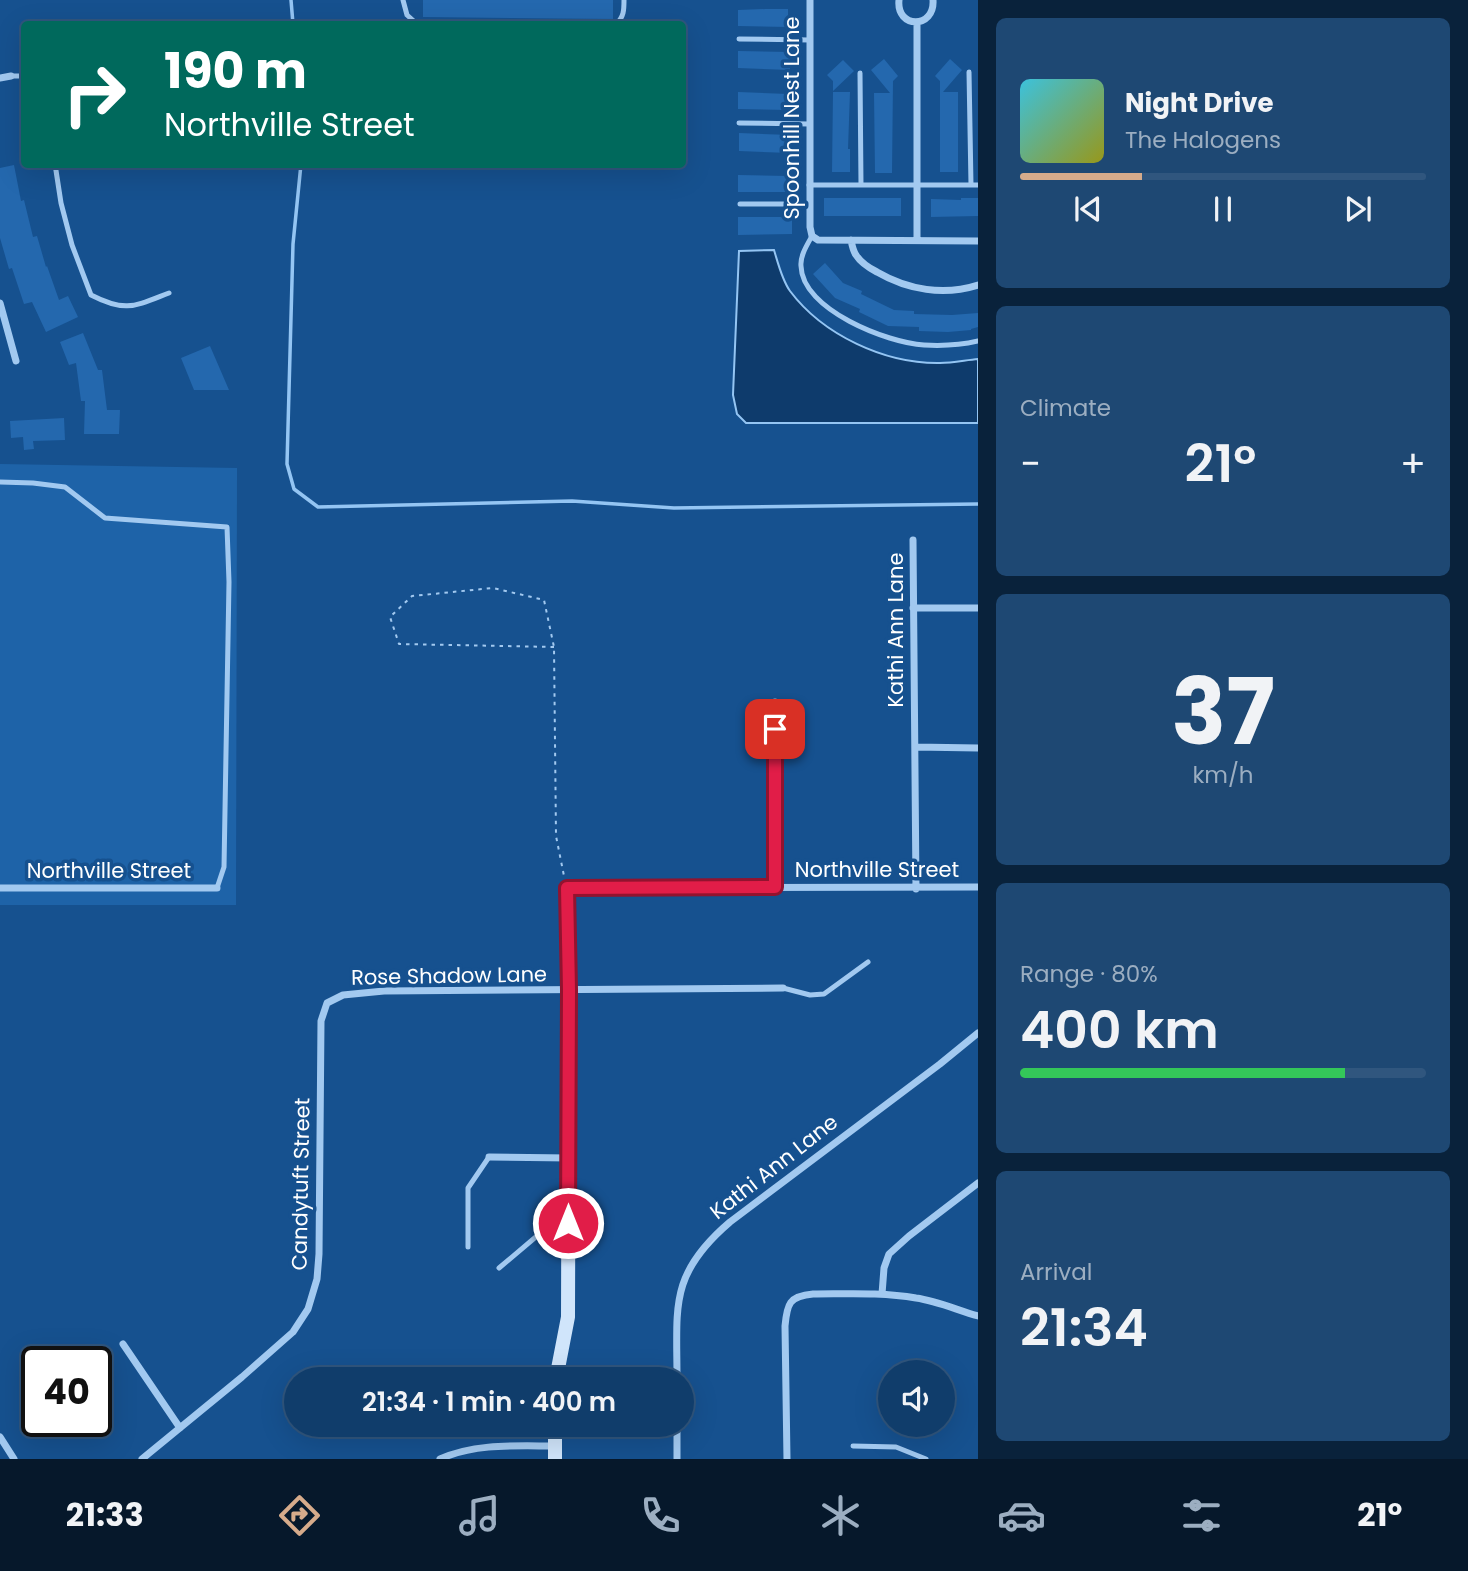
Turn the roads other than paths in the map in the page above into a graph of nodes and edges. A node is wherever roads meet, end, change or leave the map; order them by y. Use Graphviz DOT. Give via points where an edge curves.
graph roads {
  1 [pos="403,0"];
  2 [pos="624,0"];
  3 [pos="810,0"];
  4 [pos="899,0"];
  5 [pos="933,0"];
  6 [pos="414,21"];
  7 [pos="619,21"];
  8 [pos="916,22"];
  9 [pos="739,39"];
  10 [pos="810,40"];
  11 [pos="969,72"];
  12 [pos="860,73"];
  13 [pos="11,76"];
  14 [pos="21,76"];
  15 [pos="0,78"];
  16 [pos="739,123"];
  17 [pos="810,124"];
  18 [pos="56,168"];
  19 [pos="810,185"];
  20 [pos="861,185"];
  21 [pos="916,185"];
  22 [pos="974,185"];
  23 [pos="740,204"];
  24 [pos="810,204"];
  25 [pos="811,236"];
  26 [pos="851,240"];
  27 [pos="916,240"];
  28 [pos="978,241"];
  29 [pos="978,285"];
  30 [pos="169,293"];
  31 [pos="0,303"];
  32 [pos="978,341"];
  33 [pos="16,361"];
  34 [pos="0,482"];
  35 [pos="913,540"];
  36 [pos="913,608"];
  37 [pos="978,608"];
  38 [pos="775,702"];
  39 [pos="915,747"];
  40 [pos="978,748"];
  41 [pos="775,887"];
  42 [pos="978,887"];
  43 [pos="0,888"];
  44 [pos="217,888"];
  45 [pos="567,888"];
  46 [pos="916,888"];
  47 [pos="868,962"];
  48 [pos="783,988"];
  49 [pos="569,990"];
  50 [pos="327,1003"];
  51 [pos="978,1033"];
  52 [pos="489,1157"];
  53 [pos="569,1158"];
  54 [pos="978,1183"];
  55 [pos="568,1223"];
  56 [pos="468,1248"];
  57 [pos="499,1268"];
  58 [pos="882,1294"];
  59 [pos="978,1316"];
  60 [pos="123,1344"];
  61 [pos="558,1367"];
  62 [pos="677,1367"];
  63 [pos="180,1428"];
  64 [pos="0,1437"];
  65 [pos="677,1437"];
  66 [pos="853,1446"];
  67 [pos="555,1453"];
  68 [pos="14,1459"];
  69 [pos="142,1459"];
  70 [pos="440,1459"];
  71 [pos="677,1459"];
  72 [pos="787,1459"];
  73 [pos="926,1459"];
  1 -- 6 [label="lane"];
  2 -- 7 [label="lane"];
  3 -- 10 [label="street, Spoonhill Nest Lane"];
  4 -- 8 [label="street" via="901,14"];
  5 -- 8 [label="street" via="931,14"];
  8 -- 21 [label="street"];
  9 -- 10 [label="lane"];
  10 -- 17 [label="street, Spoonhill Nest Lane"];
  11 -- 22 [label="lane"];
  12 -- 20 [label="lane"];
  13 -- 14 [label="lane"];
  13 -- 15 [label="street"];
  16 -- 17 [label="lane"];
  17 -- 19 [label="street, Spoonhill Nest Lane"];
  18 -- 30 [label="lane" via="72,245 91,295 110,305 134,306"];
  19 -- 20 [label="lane"];
  19 -- 24 [label="street, Spoonhill Nest Lane"];
  20 -- 21 [label="lane"];
  21 -- 22 [label="lane"];
  21 -- 27 [label="street"];
  23 -- 24 [label="lane"];
  24 -- 25 [label="street, Spoonhill Nest Lane"];
  25 -- 26 [label="street"];
  25 -- 32 [label="lane" via="800,265 803,278 814,296 854,325 896,341 925,345"];
  26 -- 27 [label="street"];
  26 -- 29 [label="street" via="855,254 866,266 897,282 943,291"];
  27 -- 28 [label="street"];
  31 -- 33 [label="street"];
  34 -- 44 [label="lane" via="65,487 105,518 227,527 224,867"];
  35 -- 36 [label="street, Kathi Ann Lane"];
  36 -- 37 [label="street"];
  36 -- 39 [label="street, Kathi Ann Lane"];
  38 -- 41 [label="street"];
  39 -- 40 [label="street"];
  39 -- 46 [label="street, Kathi Ann Lane"];
  41 -- 45 [label="street, Northville Street"];
  41 -- 46 [label="street, Northville Street"];
  42 -- 46 [label="street, Northville Street"];
  43 -- 44 [label="street, Northville Street"];
  45 -- 49 [label="street"];
  47 -- 48 [label="lane" via="824,994"];
  48 -- 49 [label="street, Rose Shadow Lane"];
  49 -- 50 [label="street, Rose Shadow Lane" via="358,993"];
  49 -- 53 [label="street"];
  50 -- 63 [label="street, Candytuft Street" via="321,1021 318,1266 307,1309 293,1332"];
  51 -- 62 [label="street, Kathi Ann Lane" via="705,1245 681,1287"];
  52 -- 53 [label="street"];
  52 -- 56 [label="lane" via="468,1188"];
  53 -- 55 [label="street"];
  54 -- 58 [label="street" via="889,1254"];
  55 -- 57 [label="lane" via="544,1230"];
  55 -- 61 [label="street" via="568,1317"];
  58 -- 59 [label="street" via="916,1298"];
  58 -- 72 [label="street" via="801,1295 786,1308"];
  60 -- 63 [label="street"];
  63 -- 69 [label="street, Candytuft Street"];
  64 -- 68 [label="street"];
  65 -- 71 [label="street"];
  66 -- 73 [label="lane" via="896,1447"];
  67 -- 70 [label="street" via="509,1446 478,1448"];
}
